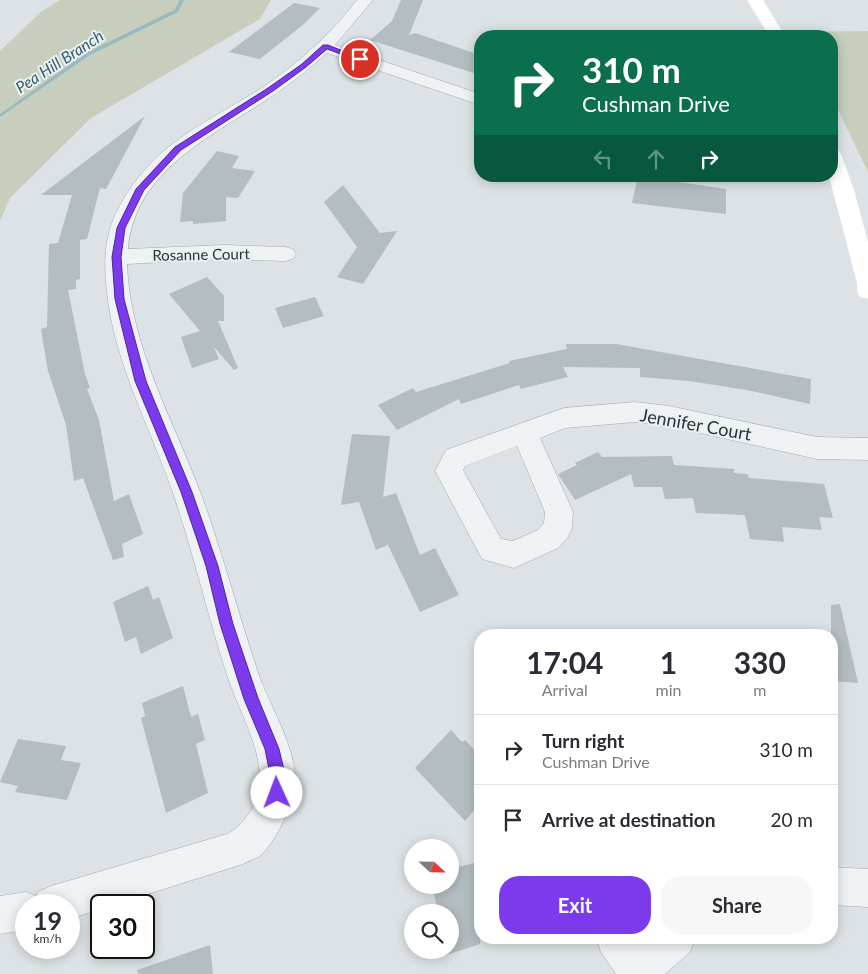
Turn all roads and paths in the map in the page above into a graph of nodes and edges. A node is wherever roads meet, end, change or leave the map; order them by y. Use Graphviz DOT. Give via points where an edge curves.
graph roads {
  1 [pos="365,0"];
  2 [pos="755,0"];
  3 [pos="774,30"];
  4 [pos="326,47"];
  5 [pos="474,98"];
  6 [pos="838,180"];
  7 [pos="285,254"];
  8 [pos="116,257"];
  9 [pos="868,283"];
  10 [pos="868,291"];
  11 [pos="525,432"];
  12 [pos="868,449"];
  13 [pos="838,886"];
  14 [pos="868,888"];
  15 [pos="80,896"];
  16 [pos="15,913"];
  17 [pos="0,915"];
  18 [pos="618,944"];
  19 [pos="669,944"];
  1 -- 4 [label="street"];
  2 -- 3 [label="street"];
  4 -- 5 [label="street"];
  4 -- 8 [label="street" via="270,90 178,148 154,172 140,189 121,228"];
  6 -- 9 [label="street"];
  7 -- 8 [label="street, Rosanne Court" via="224,252"];
  8 -- 15 [label="street" via="119,299 140,381 186,492 212,566 251,699 272,749 278,774 277,793 248,842 230,851"];
  9 -- 10 [label="street"];
  11 -- 11 [label="street, Jennifer Court" via="559,512 558,528 548,539 514,555 492,550 449,471 455,458"];
  11 -- 12 [label="street, Jennifer Court" via="564,418 635,412 669,416 817,448"];
  13 -- 14 [label="street"];
  16 -- 17 [label="street"];
  18 -- 19 [label="street" via="638,972"];
}
